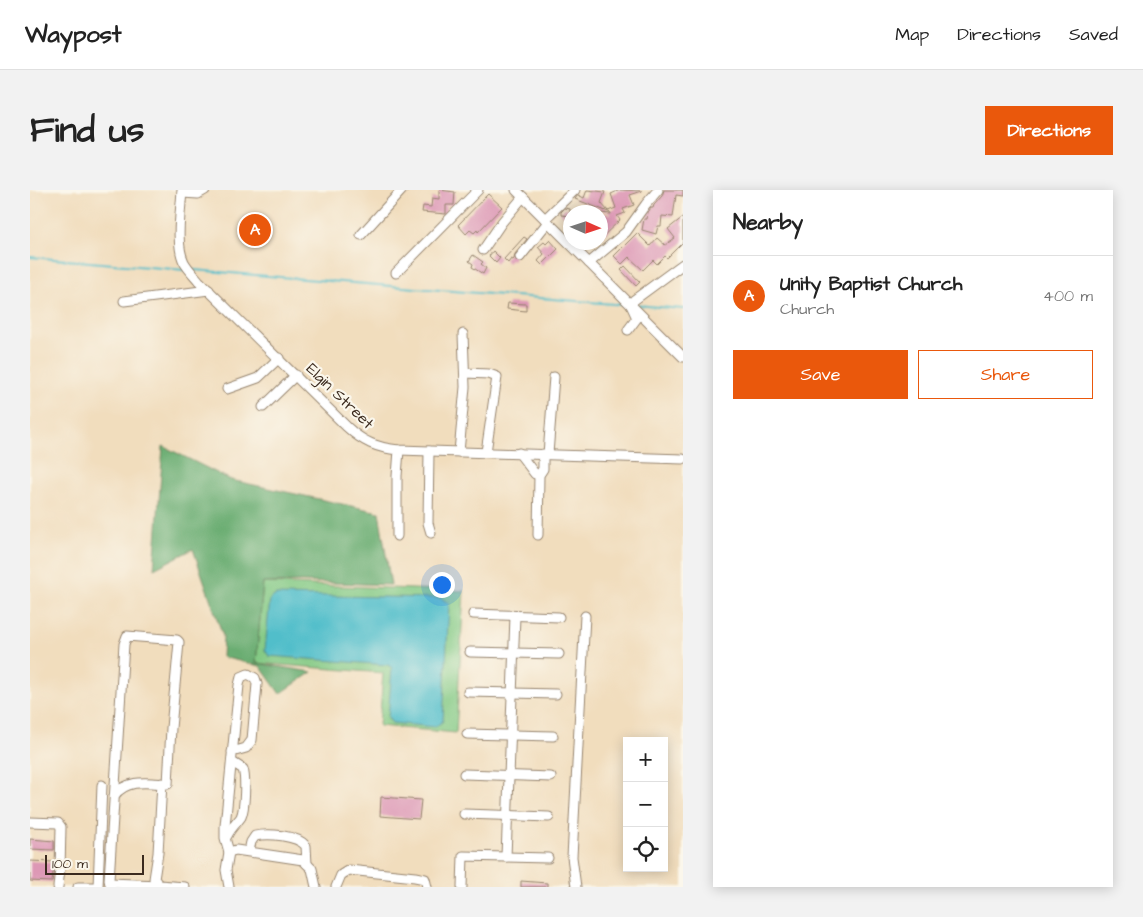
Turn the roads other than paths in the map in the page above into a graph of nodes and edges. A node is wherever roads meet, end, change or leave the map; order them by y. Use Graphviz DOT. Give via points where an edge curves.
graph roads {
  1 [pos="205,190"];
  2 [pos="402,190"];
  3 [pos="478,190"];
  4 [pos="516,190"];
  5 [pos="575,190"];
  6 [pos="658,190"];
  7 [pos="182,192"];
  8 [pos="523,197"];
  9 [pos="547,221"];
  10 [pos="361,235"];
  11 [pos="483,250"];
  12 [pos="520,257"];
  13 [pos="589,263"];
  14 [pos="683,264"];
  15 [pos="396,273"];
  16 [pos="209,290"];
  17 [pos="124,300"];
  18 [pos="631,305"];
  19 [pos="628,330"];
  20 [pos="463,334"];
  21 [pos="683,357"];
  22 [pos="279,358"];
  23 [pos="465,373"];
  24 [pos="296,375"];
  25 [pos="554,377"];
  26 [pos="227,389"];
  27 [pos="263,407"];
  28 [pos="399,450"];
  29 [pos="429,451"];
  30 [pos="459,452"];
  31 [pos="486,452"];
  32 [pos="519,453"];
  33 [pos="545,454"];
  34 [pos="683,459"];
  35 [pos="539,475"];
  36 [pos="431,534"];
  37 [pos="538,535"];
  38 [pos="397,536"];
  39 [pos="473,614"];
  40 [pos="515,616"];
  41 [pos="585,616"];
  42 [pos="559,617"];
  43 [pos="470,652"];
  44 [pos="514,653"];
  45 [pos="559,654"];
  46 [pos="468,692"];
  47 [pos="512,693"];
  48 [pos="556,694"];
  49 [pos="467,734"];
  50 [pos="510,735"];
  51 [pos="553,736"];
  52 [pos="232,752"];
  53 [pos="232,762"];
  54 [pos="464,774"];
  55 [pos="509,776"];
  56 [pos="551,777"];
  57 [pos="165,784"];
  58 [pos="102,785"];
  59 [pos="114,796"];
  60 [pos="464,814"];
  61 [pos="508,815"];
  62 [pos="549,817"];
  63 [pos="30,822"];
  64 [pos="225,838"];
  65 [pos="249,851"];
  66 [pos="229,852"];
  67 [pos="506,857"];
  68 [pos="548,858"];
  69 [pos="307,864"];
  70 [pos="111,885"];
  71 [pos="159,886"];
  72 [pos="58,887"];
  73 [pos="78,887"];
  74 [pos="98,887"];
  75 [pos="185,887"];
  76 [pos="229,887"];
  77 [pos="316,887"];
  78 [pos="336,887"];
  79 [pos="428,887"];
  80 [pos="462,887"];
  81 [pos="576,887"];
  1 -- 7 [label="street" via="198,194"];
  2 -- 10 [label="street"];
  3 -- 15 [label="street"];
  4 -- 8 [label="street"];
  5 -- 9 [label="street"];
  6 -- 13 [label="street" via="626,232"];
  7 -- 16 [label="street, Elgin Street" via="181,253 193,274"];
  8 -- 9 [label="street"];
  8 -- 11 [label="street"];
  9 -- 12 [label="street"];
  9 -- 13 [label="street"];
  13 -- 18 [label="street"];
  14 -- 18 [label="street"];
  16 -- 17 [label="street"];
  16 -- 22 [label="street, Elgin Street"];
  18 -- 19 [label="street" via="637,318"];
  18 -- 21 [label="street"];
  20 -- 23 [label="street"];
  22 -- 24 [label="street, Elgin Street"];
  22 -- 26 [label="street" via="258,378"];
  23 -- 30 [label="street"];
  23 -- 31 [label="street" via="497,377"];
  24 -- 27 [label="street"];
  24 -- 28 [label="street, Elgin Street" via="364,441 384,449"];
  25 -- 33 [label="street"];
  28 -- 29 [label="street, Elgin Street"];
  28 -- 38 [label="street"];
  29 -- 30 [label="street, Elgin Street"];
  29 -- 36 [label="street" via="428,522"];
  30 -- 31 [label="street, Elgin Street"];
  31 -- 32 [label="street, Elgin Street"];
  32 -- 33 [label="street, Elgin Street"];
  32 -- 35 [label="street"];
  33 -- 34 [label="street, Elgin Street"];
  33 -- 35 [label="street"];
  35 -- 37 [label="street"];
  39 -- 40 [label="street"];
  40 -- 42 [label="street"];
  40 -- 44 [label="street"];
  41 -- 81 [label="street" via="572,857"];
  43 -- 44 [label="street"];
  44 -- 45 [label="street"];
  44 -- 47 [label="street"];
  46 -- 47 [label="street"];
  47 -- 48 [label="street"];
  47 -- 50 [label="street"];
  49 -- 50 [label="street"];
  50 -- 51 [label="street"];
  50 -- 55 [label="street"];
  52 -- 52 [label="street" via="241,677 252,676 257,684 252,740 246,748"];
  52 -- 53 [label="street"];
  53 -- 64 [label="street"];
  53 -- 64 [label="street" via="243,769 245,782 242,814"];
  54 -- 55 [label="street"];
  55 -- 56 [label="street"];
  55 -- 61 [label="street"];
  57 -- 59 [label="street" via="129,783"];
  57 -- 59 [label="street" via="179,642 127,636"];
  57 -- 71 [label="street" via="154,879"];
  58 -- 74 [label="street"];
  59 -- 70 [label="street"];
  60 -- 61 [label="street"];
  61 -- 62 [label="street"];
  61 -- 67 [label="street"];
  63 -- 72 [label="street" via="58,823 61,827"];
  64 -- 66 [label="street"];
  65 -- 66 [label="street"];
  65 -- 69 [label="street" via="303,860"];
  65 -- 69 [label="street" via="255,836 297,838 306,846"];
  66 -- 76 [label="street" via="226,870"];
  67 -- 68 [label="street"];
  67 -- 80 [label="street" via="464,856"];
  69 -- 77 [label="street" via="312,869"];
  70 -- 71 [label="street"];
  71 -- 75 [label="street"];
  73 -- 74 [label="street"];
  78 -- 79 [label="street" via="341,875 349,870 425,879"];
}
